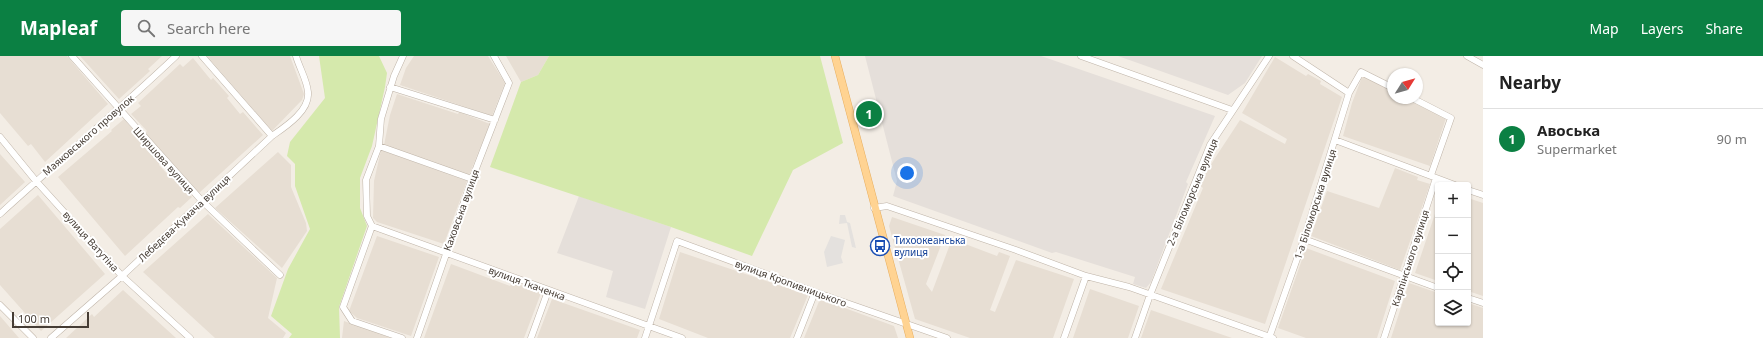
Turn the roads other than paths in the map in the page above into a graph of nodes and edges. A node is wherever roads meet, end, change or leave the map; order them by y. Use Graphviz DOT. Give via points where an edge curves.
graph roads {
  1 [pos="72,56"];
  2 [pos="176,56"];
  3 [pos="202,56"];
  4 [pos="296,56"];
  5 [pos="403,56"];
  6 [pos="494,56"];
  7 [pos="835,56"];
  8 [pos="1081,56"];
  9 [pos="1269,56"];
  10 [pos="1294,56"];
  11 [pos="1468,56"];
  12 [pos="1483,65"];
  13 [pos="1387,85"];
  14 [pos="390,87"];
  15 [pos="1349,93"];
  16 [pos="1423,104"];
  17 [pos="120,109"];
  18 [pos="1232,110"];
  19 [pos="494,120"];
  20 [pos="272,136"];
  21 [pos="0,137"];
  22 [pos="1336,140"];
  23 [pos="379,146"];
  24 [pos="1434,177"];
  25 [pos="472,178"];
  26 [pos="36,181"];
  27 [pos="1447,182"];
  28 [pos="1471,191"];
  29 [pos="1483,196"];
  30 [pos="202,201"];
  31 [pos="874,208"];
  32 [pos="0,214"];
  33 [pos="372,226"];
  34 [pos="1304,239"];
  35 [pos="446,253"];
  36 [pos="280,275"];
  37 [pos="122,276"];
  38 [pos="1086,276"];
  39 [pos="1404,277"];
  40 [pos="1435,287"];
  41 [pos="548,291"];
  42 [pos="814,292"];
  43 [pos="1150,295"];
  44 [pos="1471,299"];
  45 [pos="1483,303"];
  46 [pos="0,305"];
  47 [pos="906,324"];
  48 [pos="649,325"];
  49 [pos="33,338"];
  50 [pos="51,338"];
  51 [pos="190,338"];
  52 [pos="402,338"];
  53 [pos="417,338"];
  54 [pos="531,338"];
  55 [pos="645,338"];
  56 [pos="682,338"];
  57 [pos="797,338"];
  58 [pos="910,338"];
  59 [pos="947,338"];
  60 [pos="1064,338"];
  61 [pos="1135,338"];
  62 [pos="1271,338"];
  63 [pos="1384,338"];
  1 -- 17 [label="street, Ширшова вулиця"];
  2 -- 17 [label="street, Маяковського провулок"];
  3 -- 20 [label="street"];
  4 -- 20 [label="street, Лебедєва-Кумача вулиця" via="308,92 307,101 289,124"];
  5 -- 14 [label="street"];
  6 -- 19 [label="street, Каховська вулиця" via="509,83"];
  7 -- 31 [label="main road"];
  8 -- 18 [label="street"];
  9 -- 18 [label="street, 2-а Біломорська вулиця"];
  10 -- 15 [label="street"];
  11 -- 12 [label="street"];
  13 -- 15 [label="street, 1-а Біломорська вулиця" via="1361,72"];
  14 -- 19 [label="street"];
  14 -- 23 [label="street"];
  15 -- 22 [label="street, 1-а Біломорська вулиця"];
  16 -- 24 [label="street, Карпінського вулиця" via="1451,118"];
  17 -- 26 [label="street, Маяковського провулок"];
  17 -- 30 [label="street, Ширшова вулиця"];
  18 -- 43 [label="street, 2-а Біломорська вулиця" via="1210,145"];
  19 -- 25 [label="street, Каховська вулиця"];
  20 -- 30 [label="street, Лебедєва-Кумача вулиця"];
  21 -- 26 [label="street, вулиця Ватутіна"];
  22 -- 24 [label="street"];
  22 -- 34 [label="street, 1-а Біломорська вулиця"];
  23 -- 25 [label="street"];
  23 -- 33 [label="street" via="366,180 367,216"];
  24 -- 27 [label="street"];
  24 -- 39 [label="street, Карпінського вулиця"];
  25 -- 35 [label="street, Каховська вулиця"];
  26 -- 32 [label="street, Маяковського провулок"];
  26 -- 37 [label="street, вулиця Ватутіна"];
  28 -- 29 [label="street"];
  30 -- 36 [label="street, Ширшова вулиця"];
  30 -- 37 [label="street, Лебедєва-Кумача вулиця"];
  31 -- 38 [label="street" via="887,206"];
  31 -- 47 [label="main road"];
  33 -- 35 [label="street, вулиця Ткаченка"];
  33 -- 52 [label="street" via="342,307 352,321"];
  34 -- 39 [label="street"];
  34 -- 62 [label="street, 1-а Біломорська вулиця"];
  35 -- 41 [label="street, вулиця Ткаченка"];
  35 -- 53 [label="street, Каховська вулиця"];
  37 -- 50 [label="street, Лебедєва-Кумача вулиця"];
  37 -- 51 [label="street, вулиця Ватутіна"];
  38 -- 43 [label="street"];
  38 -- 60 [label="street"];
  39 -- 40 [label="street"];
  39 -- 63 [label="street, Карпінського вулиця"];
  41 -- 48 [label="street, вулиця Ткаченка"];
  41 -- 54 [label="street"];
  42 -- 47 [label="street, вулиця Кропивницького"];
  42 -- 48 [label="street, вулиця Кропивницького" via="677,241"];
  42 -- 57 [label="street"];
  43 -- 61 [label="street, 2-а Біломорська вулиця"];
  43 -- 62 [label="street"];
  44 -- 45 [label="street"];
  46 -- 49 [label="street"];
  47 -- 58 [label="main road"];
  47 -- 59 [label="street, вулиця Кропивницького"];
  48 -- 55 [label="street"];
  48 -- 56 [label="street, вулиця Ткаченка"];
}
